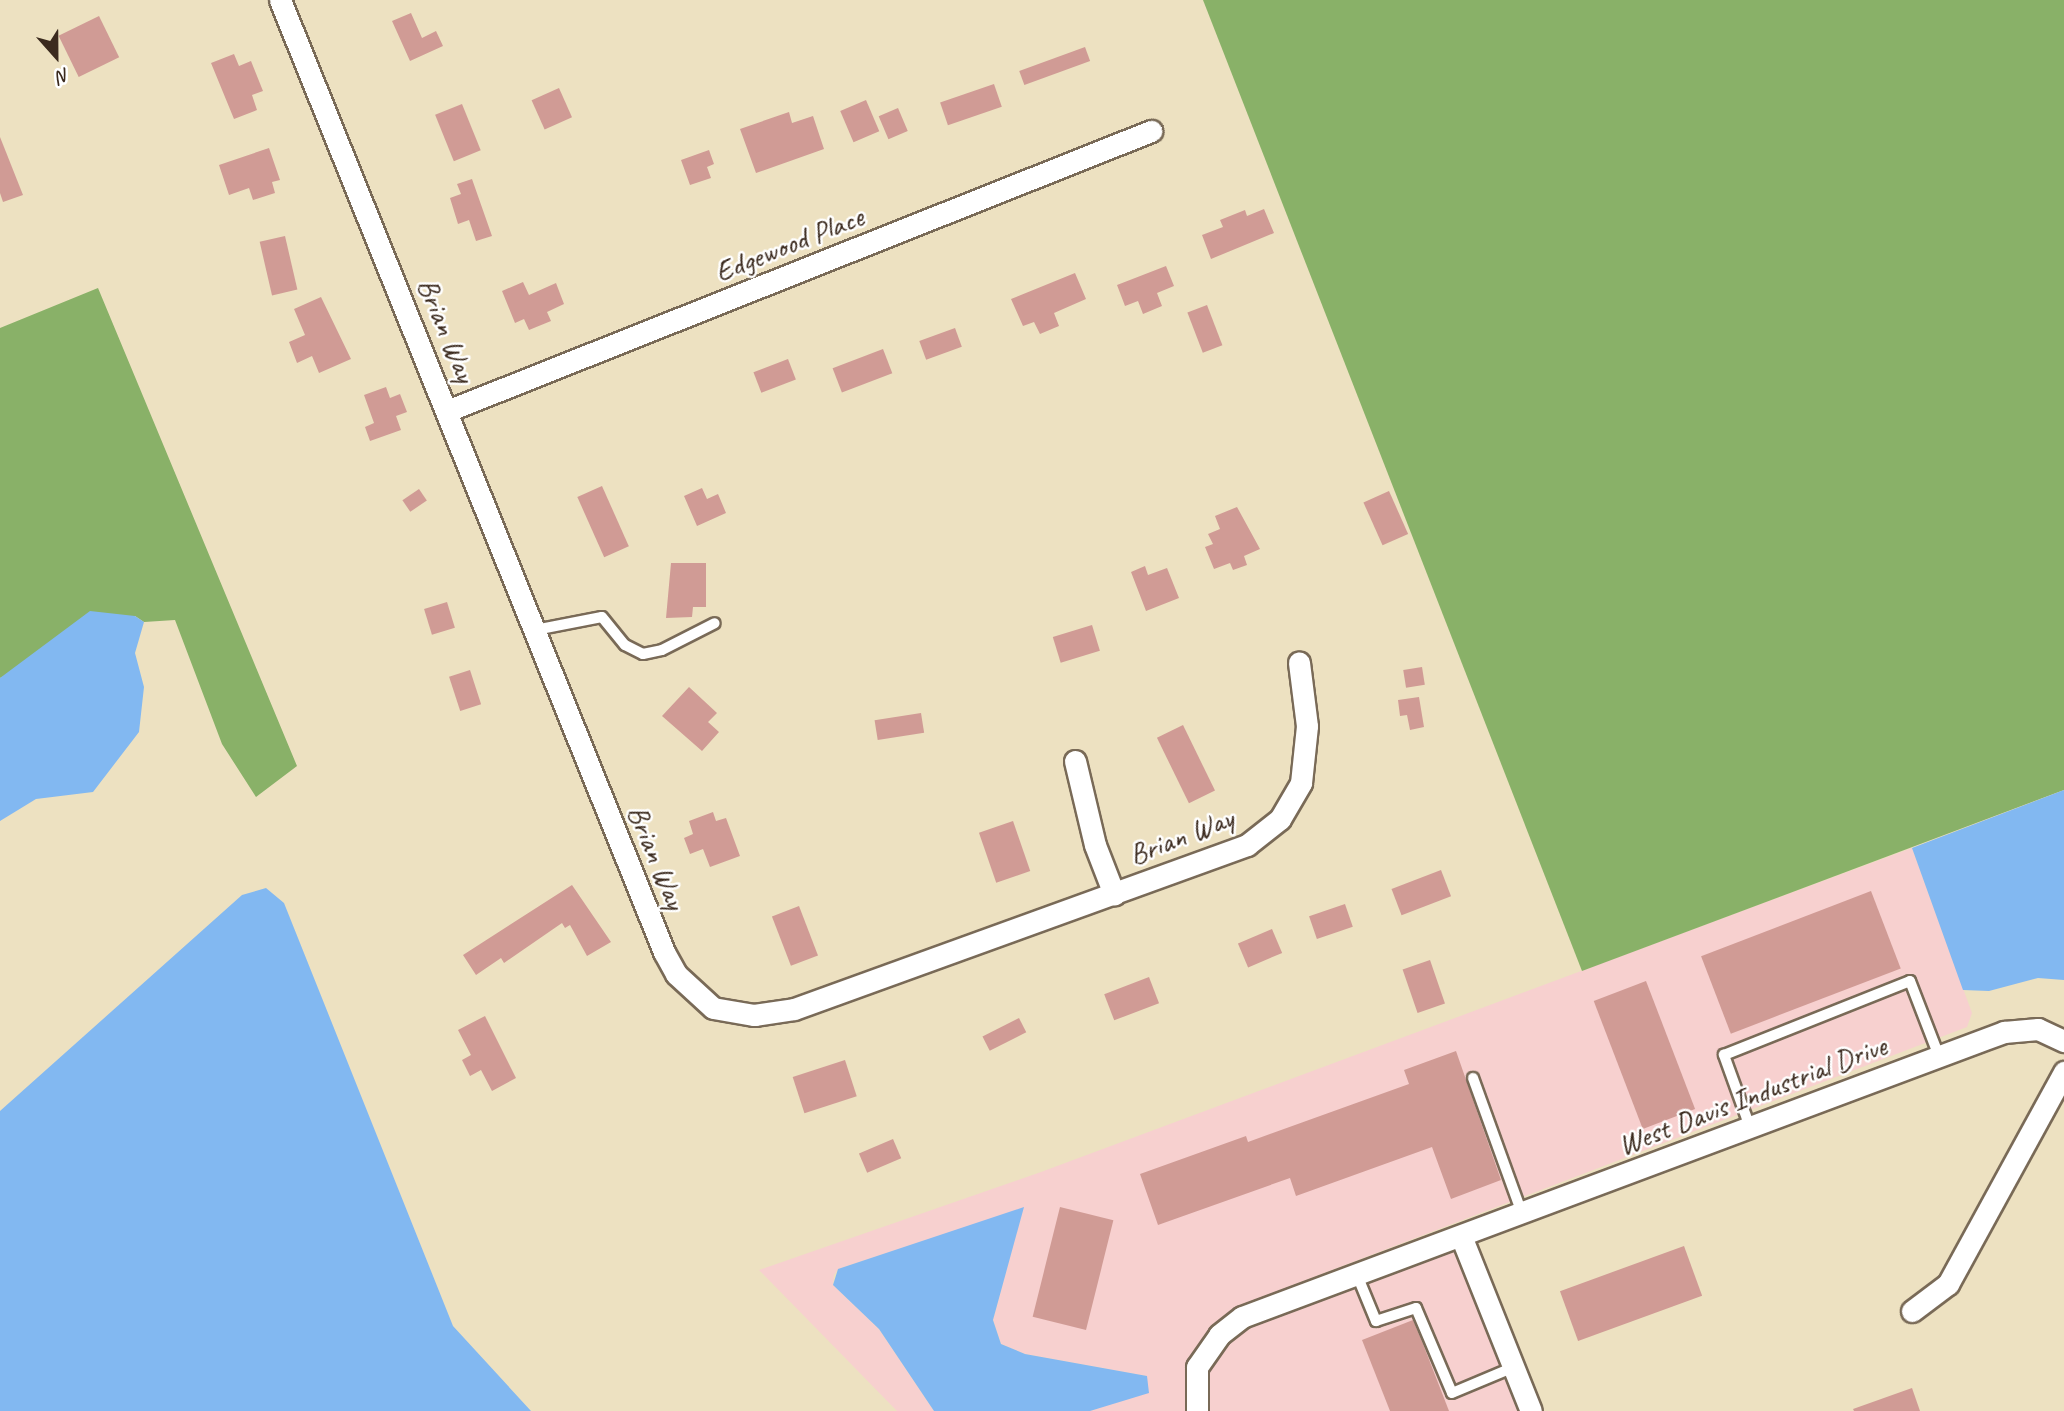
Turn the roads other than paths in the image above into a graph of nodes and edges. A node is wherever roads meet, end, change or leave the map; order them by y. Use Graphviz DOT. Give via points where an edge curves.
graph roads {
  1 [pos="280,0"];
  2 [pos="1151,131"];
  3 [pos="447,411"];
  4 [pos="715,623"];
  5 [pos="535,630"];
  6 [pos="1299,663"];
  7 [pos="1075,761"];
  8 [pos="1114,894"];
  9 [pos="2064,1041"];
  10 [pos="1939,1056"];
  11 [pos="2064,1072"];
  12 [pos="1473,1078"];
  13 [pos="1750,1127"];
  14 [pos="1522,1213"];
  15 [pos="1461,1236"];
  16 [pos="1357,1275"];
  17 [pos="1912,1311"];
  18 [pos="1514,1367"];
  19 [pos="1197,1411"];
  20 [pos="1531,1411"];
  1 -- 3 [label="street, Brian Way"];
  2 -- 3 [label="street, Edgewood Place"];
  3 -- 5 [label="street, Brian Way"];
  4 -- 5 [label="lane" via="662,650 643,654 625,645 602,617"];
  5 -- 8 [label="street, Brian Way" via="663,952 676,974 713,1007 754,1015 794,1009"];
  6 -- 8 [label="street, Brian Way" via="1306,758 1301,783 1280,819 1247,845"];
  7 -- 8 [label="street"];
  9 -- 10 [label="street, West Davis Industrial Drive" via="2038,1029 2004,1032"];
  10 -- 13 [label="street, West Davis Industrial Drive"];
  10 -- 13 [label="lane" via="1910,981 1724,1055"];
  11 -- 17 [label="street" via="1948,1284"];
  12 -- 14 [label="lane"];
  13 -- 14 [label="street, West Davis Industrial Drive"];
  14 -- 15 [label="street, West Davis Industrial Drive"];
  15 -- 16 [label="street, West Davis Industrial Drive"];
  15 -- 18 [label="street"];
  16 -- 18 [label="lane" via="1376,1321 1416,1308 1452,1393"];
  16 -- 19 [label="street, West Davis Industrial Drive" via="1242,1317 1219,1335 1198,1367"];
  18 -- 20 [label="street"];
}
